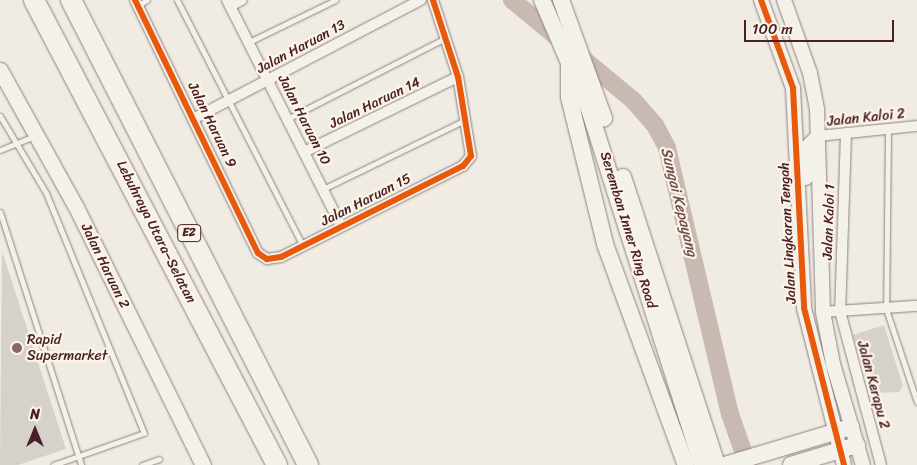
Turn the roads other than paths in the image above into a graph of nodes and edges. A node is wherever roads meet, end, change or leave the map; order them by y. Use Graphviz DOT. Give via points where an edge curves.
graph roads {
  1 [pos="34,0"];
  2 [pos="71,0"];
  3 [pos="177,0"];
  4 [pos="242,0"];
  5 [pos="335,0"];
  6 [pos="421,0"];
  7 [pos="433,0"];
  8 [pos="542,0"];
  9 [pos="561,0"];
  10 [pos="761,0"];
  11 [pos="784,0"];
  12 [pos="140,2"];
  13 [pos="229,3"];
  14 [pos="447,37"];
  15 [pos="249,42"];
  16 [pos="569,57"];
  17 [pos="0,70"];
  18 [pos="790,72"];
  19 [pos="458,77"];
  20 [pos="268,80"];
  21 [pos="228,101"];
  22 [pos="595,109"];
  23 [pos="0,116"];
  24 [pos="195,118"];
  25 [pos="287,118"];
  26 [pos="467,119"];
  27 [pos="917,126"];
  28 [pos="888,131"];
  29 [pos="846,134"];
  30 [pos="37,136"];
  31 [pos="818,136"];
  32 [pos="15,144"];
  33 [pos="0,150"];
  34 [pos="304,152"];
  35 [pos="324,189"];
  36 [pos="0,212"];
  37 [pos="797,219"];
  38 [pos="341,226"];
  39 [pos="303,246"];
  40 [pos="267,259"];
  41 [pos="917,306"];
  42 [pos="886,309"];
  43 [pos="840,311"];
  44 [pos="823,312"];
  45 [pos="917,402"];
  46 [pos="851,427"];
  47 [pos="835,432"];
  48 [pos="857,445"];
  49 [pos="79,457"];
  50 [pos="842,458"];
  51 [pos="159,459"];
  52 [pos="808,462"];
  53 [pos="53,465"];
  54 [pos="81,465"];
  55 [pos="142,465"];
  56 [pos="203,465"];
  57 [pos="277,465"];
  58 [pos="308,465"];
  59 [pos="686,465"];
  60 [pos="702,465"];
  61 [pos="717,465"];
  62 [pos="725,465"];
  63 [pos="791,465"];
  64 [pos="863,465"];
  65 [pos="881,465"];
  1 -- 57 [label="highway, Lebuhraya Utara–Selatan / E2"];
  2 -- 58 [label="highway, E2"];
  3 -- 21 [label="lane"];
  4 -- 13 [label="street"];
  5 -- 15 [label="lane"];
  6 -- 20 [label="street, Jalan Haruan 13"];
  7 -- 14 [label="street"];
  8 -- 16 [label="main road, Seremban Inner Ring Road"];
  9 -- 22 [label="main road, Seremban Inner Ring Road"];
  10 -- 18 [label="street, Jalan Lingkaran Tengah"];
  11 -- 31 [label="street" via="810,73"];
  12 -- 24 [label="street, Jalan Haruan 9"];
  13 -- 15 [label="street, Jalan Haruan 10"];
  14 -- 19 [label="street"];
  14 -- 25 [label="lane"];
  15 -- 20 [label="street, Jalan Haruan 10"];
  16 -- 22 [label="main road, Seremban Inner Ring Road"];
  16 -- 59 [label="main road" via="569,97 605,244"];
  17 -- 30 [label="main road, Jalan Haruan 2"];
  18 -- 31 [label="street" via="808,124"];
  18 -- 37 [label="street, Jalan Lingkaran Tengah" via="796,124"];
  19 -- 26 [label="street"];
  19 -- 34 [label="street, Jalan Haruan 14"];
  20 -- 21 [label="street, Jalan Haruan 13"];
  20 -- 25 [label="street, Jalan Haruan 10"];
  21 -- 24 [label="street, Jalan Haruan 13"];
  21 -- 39 [label="lane"];
  22 -- 60 [label="main road, Seremban Inner Ring Road"];
  22 -- 61 [label="main road, Seremban Inner Ring Road"];
  23 -- 32 [label="lane"];
  24 -- 40 [label="street, Jalan Haruan 9" via="258,253"];
  25 -- 34 [label="street, Jalan Haruan 10"];
  26 -- 35 [label="lane"];
  26 -- 38 [label="street, Jalan Haruan 15" via="471,156 463,166"];
  27 -- 28 [label="street, Jalan Kaloi 2"];
  28 -- 29 [label="street, Jalan Kaloi 2"];
  28 -- 42 [label="lane"];
  29 -- 31 [label="street, Jalan Kaloi 2"];
  29 -- 43 [label="street, Jalan Kaloi 1"];
  30 -- 32 [label="lane"];
  30 -- 56 [label="main road, Jalan Haruan 2"];
  31 -- 37 [label="street" via="808,146 804,208"];
  31 -- 44 [label="street"];
  32 -- 33 [label="lane"];
  32 -- 49 [label="lane" via="46,194 144,433"];
  34 -- 35 [label="street, Jalan Haruan 10"];
  35 -- 38 [label="street, Jalan Haruan 10"];
  36 -- 49 [label="lane"];
  37 -- 47 [label="street, Jalan Lingkaran Tengah" via="804,308"];
  38 -- 39 [label="street, Jalan Haruan 15"];
  39 -- 40 [label="street, Jalan Haruan 15"];
  41 -- 42 [label="street"];
  42 -- 43 [label="street"];
  42 -- 45 [label="lane"];
  43 -- 44 [label="street"];
  43 -- 65 [label="street, Jalan Kerapu 2"];
  44 -- 46 [label="street"];
  46 -- 47 [label="main road"];
  46 -- 48 [label="street"];
  47 -- 50 [label="street, Jalan Lingkaran Tengah"];
  47 -- 62 [label="main road"];
  48 -- 50 [label="main road"];
  48 -- 64 [label="street"];
  49 -- 53 [label="lane"];
  49 -- 54 [label="lane"];
  50 -- 52 [label="main road"];
  51 -- 55 [label="lane"];
  52 -- 63 [label="main road"];
}
